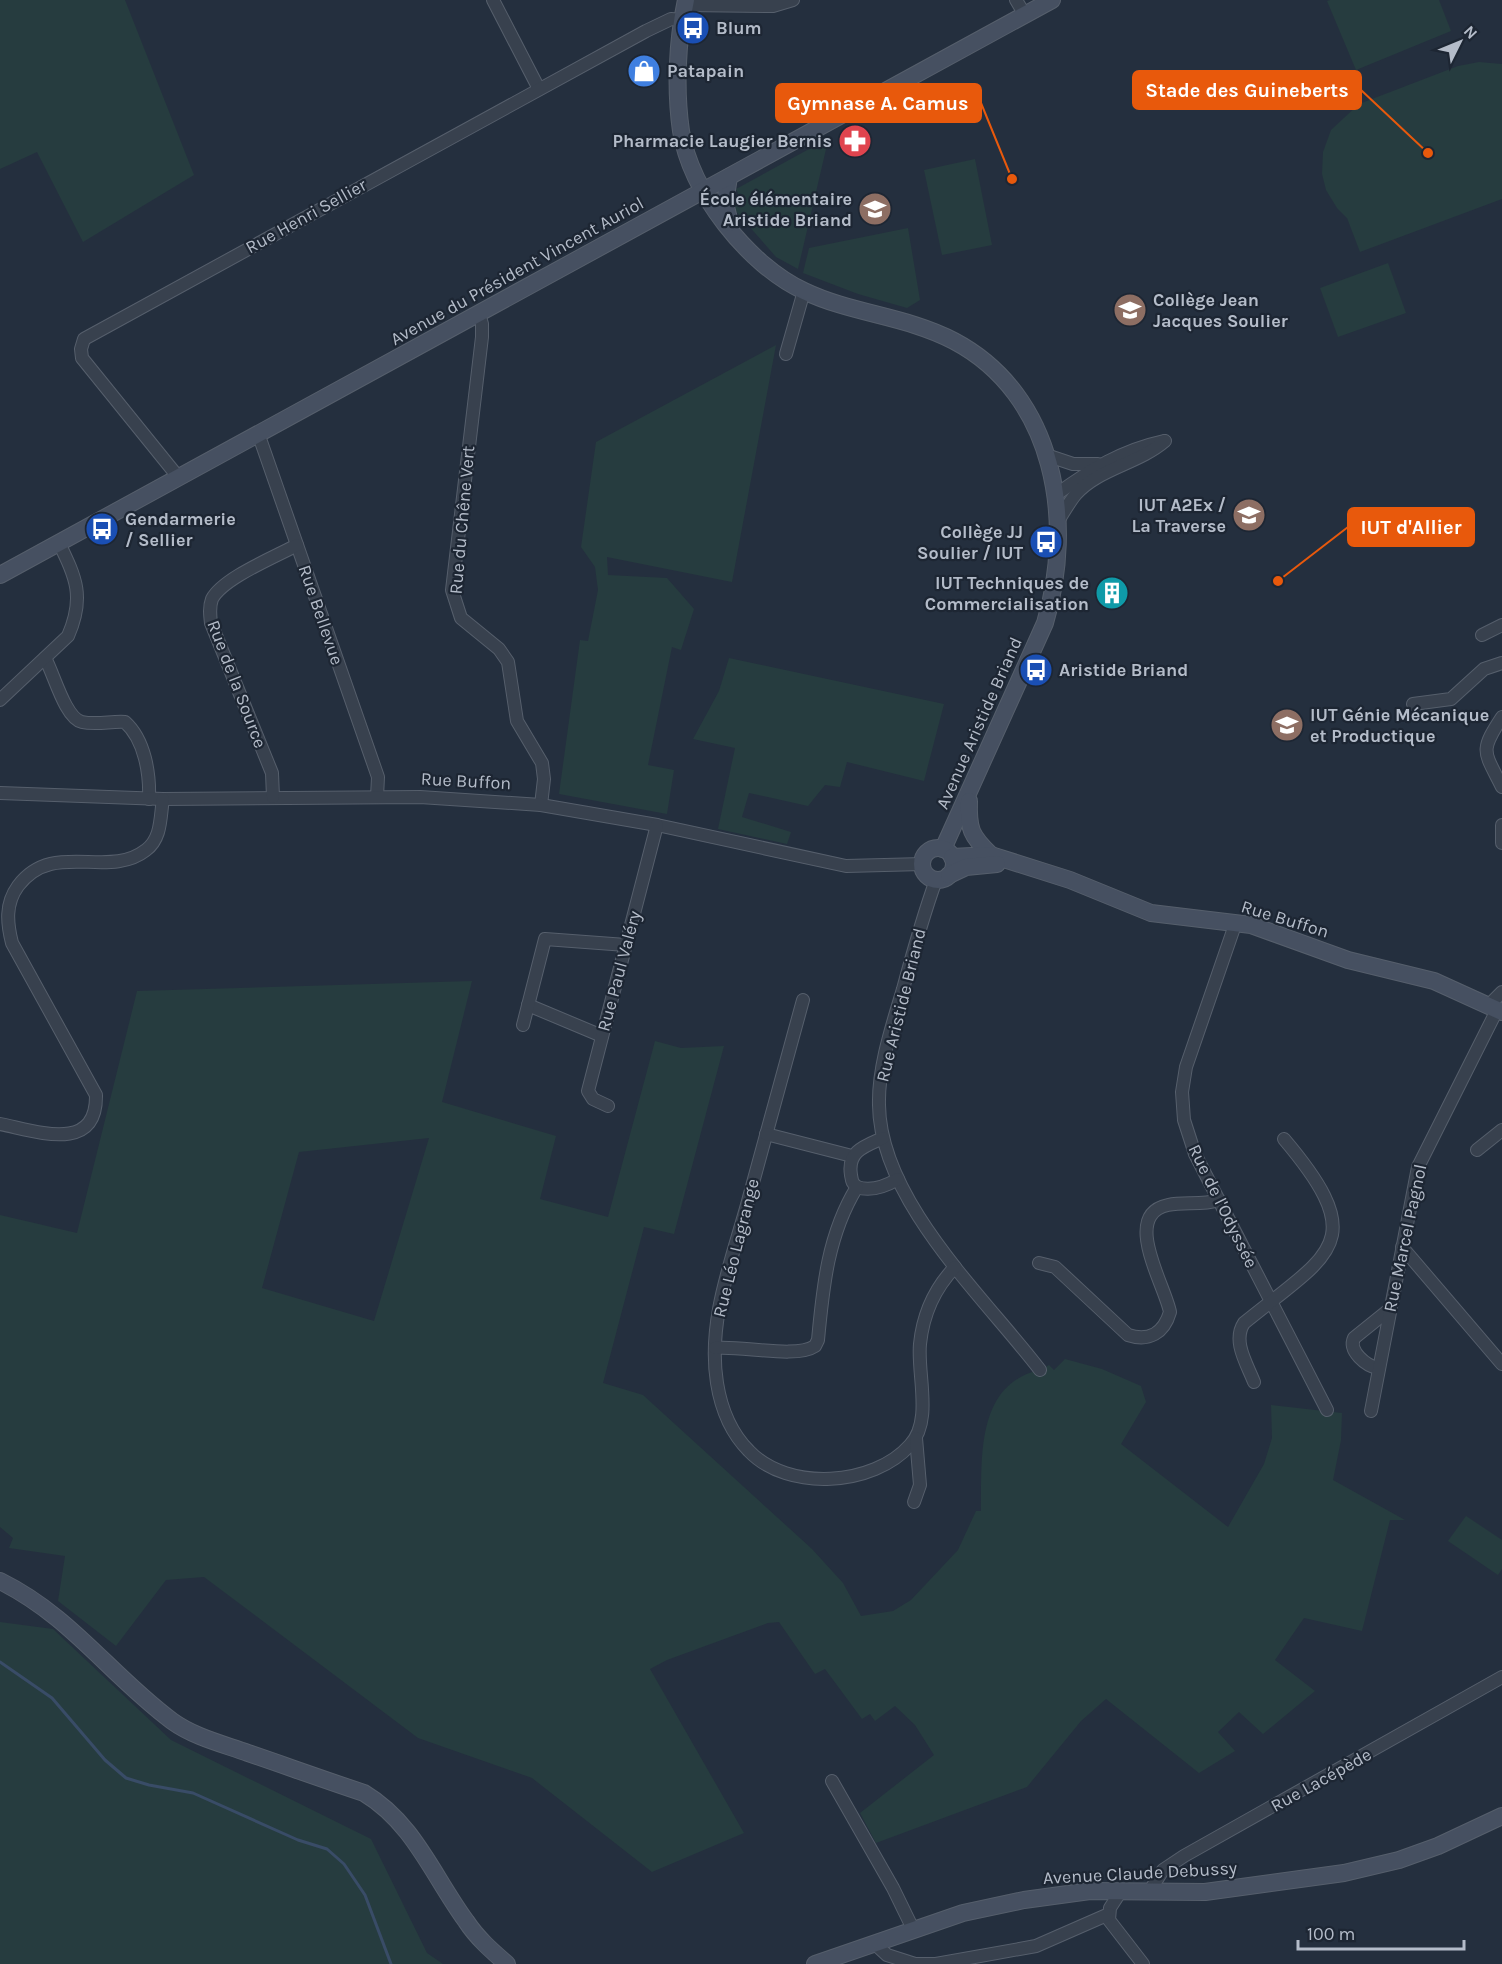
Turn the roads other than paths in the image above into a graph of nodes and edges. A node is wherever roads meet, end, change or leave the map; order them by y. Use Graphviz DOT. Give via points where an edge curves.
graph roads {
  1 [pos="493,0"];
  2 [pos="793,0"];
  3 [pos="1016,0"];
  4 [pos="1053,0"];
  5 [pos="685,9"];
  6 [pos="1025,15"];
  7 [pos="540,89"];
  8 [pos="729,177"];
  9 [pos="704,191"];
  10 [pos="742,244"];
  11 [pos="804,291"];
  12 [pos="479,314"];
  13 [pos="786,354"];
  14 [pos="258,433"];
  15 [pos="1046,455"];
  16 [pos="1099,464"];
  17 [pos="179,478"];
  18 [pos="1057,495"];
  19 [pos="1060,518"];
  20 [pos="60,543"];
  21 [pos="297,545"];
  22 [pos="0,575"];
  23 [pos="1502,624"];
  24 [pos="1482,635"];
  25 [pos="45,658"];
  26 [pos="1502,663"];
  27 [pos="0,700"];
  28 [pos="1413,704"];
  29 [pos="1502,717"];
  30 [pos="1498,726"];
  31 [pos="1502,787"];
  32 [pos="0,793"];
  33 [pos="273,797"];
  34 [pos="377,797"];
  35 [pos="969,797"];
  36 [pos="149,799"];
  37 [pos="163,799"];
  38 [pos="541,805"];
  39 [pos="657,825"];
  40 [pos="1502,825"];
  41 [pos="1502,843"];
  42 [pos="948,853"];
  43 [pos="991,855"];
  44 [pos="923,864"];
  45 [pos="1019,865"];
  46 [pos="942,878"];
  47 [pos="1236,922"];
  48 [pos="626,945"];
  49 [pos="1502,992"];
  50 [pos="803,1000"];
  51 [pos="528,1005"];
  52 [pos="1496,1009"];
  53 [pos="523,1025"];
  54 [pos="602,1036"];
  55 [pos="608,1106"];
  56 [pos="0,1124"];
  57 [pos="1502,1130"];
  58 [pos="766,1134"];
  59 [pos="883,1138"];
  60 [pos="1284,1139"];
  61 [pos="1477,1150"];
  62 [pos="852,1156"];
  63 [pos="898,1179"];
  64 [pos="857,1187"];
  65 [pos="1219,1200"];
  66 [pos="1402,1247"];
  67 [pos="1039,1263"];
  68 [pos="955,1267"];
  69 [pos="1272,1302"];
  70 [pos="1390,1309"];
  71 [pos="715,1348"];
  72 [pos="1502,1364"];
  73 [pos="1378,1368"];
  74 [pos="1040,1370"];
  75 [pos="1254,1382"];
  76 [pos="1328,1410"];
  77 [pos="1371,1411"];
  78 [pos="916,1438"];
  79 [pos="914,1502"];
  80 [pos="0,1581"];
  81 [pos="1502,1677"];
  82 [pos="832,1780"];
  83 [pos="1502,1816"];
  84 [pos="1121,1891"];
  85 [pos="1149,1892"];
  86 [pos="1109,1914"];
  87 [pos="914,1929"];
  88 [pos="874,1943"];
  89 [pos="507,1964"];
  90 [pos="815,1964"];
  91 [pos="1143,1964"];
  1 -- 7 [label="street"];
  2 -- 5 [label="street, Rue Henri Sellier" via="773,6"];
  3 -- 6 [label="street"];
  4 -- 6 [label="main road, Avenue du Président Vincent Auriol"];
  5 -- 7 [label="street, Rue Henri Sellier"];
  5 -- 9 [label="main road, Avenue Aristide Briand" via="678,93 682,133"];
  6 -- 8 [label="main road, Avenue du Président Vincent Auriol"];
  7 -- 17 [label="street, Rue Henri Sellier" via="84,339 82,358"];
  8 -- 9 [label="main road, Avenue du Président Vincent Auriol"];
  8 -- 10 [label="main road" via="726,213"];
  9 -- 10 [label="main road, Avenue Aristide Briand"];
  9 -- 12 [label="main road, Avenue du Président Vincent Auriol"];
  10 -- 11 [label="main road, Avenue Aristide Briand" via="770,270"];
  11 -- 13 [label="street"];
  11 -- 15 [label="main road, Avenue Aristide Briand" via="935,332 975,355 1019,399"];
  12 -- 14 [label="main road, Avenue du Président Vincent Auriol"];
  12 -- 38 [label="street, Rue du Chêne Vert" via="482,337 452,590 461,618 499,649 508,662 517,721 542,763"];
  14 -- 17 [label="main road, Avenue du Président Vincent Auriol"];
  14 -- 21 [label="street, Rue Bellevue"];
  15 -- 16 [label="street" via="1073,464"];
  15 -- 18 [label="main road, Avenue Aristide Briand"];
  16 -- 18 [label="street"];
  16 -- 19 [label="street" via="1165,441 1149,455 1089,484 1076,494"];
  17 -- 20 [label="main road, Avenue du Président Vincent Auriol"];
  18 -- 19 [label="main road, Avenue Aristide Briand"];
  19 -- 35 [label="main road, Avenue Aristide Briand" via="1054,592 1045,623"];
  20 -- 22 [label="main road, Avenue du Président Vincent Auriol"];
  20 -- 25 [label="street" via="76,577 73,624 68,636"];
  21 -- 33 [label="street, Rue de la Source" via="226,584 212,601 210,610 211,623 272,773"];
  21 -- 34 [label="street, Rue Bellevue" via="378,777"];
  23 -- 24 [label="street"];
  25 -- 27 [label="street"];
  25 -- 36 [label="street" via="75,719 125,722 132,729 149,771"];
  26 -- 28 [label="street" via="1484,669 1451,699"];
  29 -- 30 [label="street"];
  30 -- 31 [label="street" via="1485,748"];
  32 -- 36 [label="street, Rue Buffon"];
  33 -- 34 [label="street, Rue Buffon"];
  33 -- 37 [label="street, Rue Buffon"];
  34 -- 38 [label="street, Rue Buffon"];
  35 -- 42 [label="main road, Avenue Aristide Briand"];
  35 -- 43 [label="main road" via="974,838"];
  36 -- 37 [label="street, Rue Buffon"];
  37 -- 56 [label="street" via="160,828 154,841 136,857 118,861 55,861 27,875 16,889 7,917 12,943 96,1095 96,1108 79,1131 65,1136"];
  38 -- 39 [label="street, Rue Buffon"];
  39 -- 44 [label="street, Rue Buffon" via="846,866"];
  39 -- 48 [label="street, Rue Paul Valéry"];
  40 -- 41 [label="street"];
  42 -- 43 [label="main road, Rue Buffon"];
  42 -- 44 [label="main road" via="929,852"];
  42 -- 46 [label="main road" via="954,867"];
  43 -- 45 [label="main road, Rue Buffon"];
  44 -- 46 [label="main road" via="925,872"];
  45 -- 46 [label="main road, Rue Buffon" via="966,867"];
  45 -- 47 [label="main road, Rue Buffon" via="1070,880 1151,913"];
  46 -- 59 [label="street, Rue Aristide Briand" via="894,1018 880,1079"];
  47 -- 52 [label="main road, Rue Buffon" via="1348,960 1434,981"];
  47 -- 65 [label="street, Rue de l'Odyssée" via="1186,1067 1182,1092 1184,1120 1195,1154"];
  48 -- 51 [label="street" via="545,939"];
  48 -- 54 [label="street, Rue Paul Valéry"];
  49 -- 52 [label="street, Rue Marcel Pagnol"];
  50 -- 58 [label="street, Rue Léo Lagrange"];
  51 -- 53 [label="street"];
  51 -- 54 [label="street"];
  52 -- 66 [label="street, Rue Marcel Pagnol" via="1418,1167"];
  54 -- 55 [label="street, Rue Paul Valéry" via="588,1091 592,1099"];
  57 -- 61 [label="street"];
  58 -- 62 [label="street"];
  58 -- 71 [label="street, Rue Léo Lagrange" via="717,1315"];
  59 -- 62 [label="street"];
  59 -- 63 [label="street, Rue Aristide Briand"];
  60 -- 69 [label="street" via="1313,1173 1330,1208 1332,1239 1314,1269"];
  62 -- 64 [label="street" via="849,1166 852,1183"];
  63 -- 64 [label="street" via="865,1190"];
  63 -- 68 [label="street, Rue Aristide Briand"];
  64 -- 71 [label="street" via="831,1246 815,1346 798,1351"];
  65 -- 67 [label="street" via="1203,1205 1169,1204 1151,1216 1145,1240 1170,1312 1161,1331 1152,1336 1128,1335 1055,1267"];
  65 -- 69 [label="street, Rue de l'Odyssée"];
  66 -- 70 [label="street, Rue Marcel Pagnol"];
  66 -- 72 [label="street"];
  68 -- 74 [label="street, Rue Aristide Briand"];
  68 -- 78 [label="street" via="925,1315 920,1345 921,1412"];
  69 -- 75 [label="street" via="1239,1331 1239,1342"];
  69 -- 76 [label="street, Rue de l'Odyssée"];
  70 -- 73 [label="street, Rue Marcel Pagnol"];
  70 -- 73 [label="street" via="1352,1343 1370,1367"];
  71 -- 78 [label="street, Rue Léo Lagrange" via="724,1411 738,1438 766,1464 804,1476 837,1478 863,1474 896,1458"];
  73 -- 77 [label="street, Rue Marcel Pagnol"];
  78 -- 79 [label="street" via="920,1485"];
  80 -- 89 [label="main road" via="30,1595 63,1620 143,1698 175,1723 205,1738 364,1793 382,1804 409,1831 466,1922"];
  81 -- 85 [label="street, Rue Lacépède" via="1184,1856 1162,1870"];
  82 -- 87 [label="street"];
  83 -- 85 [label="main road, Avenue Claude Debussy" via="1438,1846 1344,1873 1205,1892"];
  84 -- 85 [label="main road, Avenue Claude Debussy"];
  84 -- 86 [label="street"];
  84 -- 87 [label="main road, Avenue Claude Debussy" via="1024,1900"];
  86 -- 88 [label="street" via="1036,1946 936,1964 915,1964 887,1955"];
  86 -- 91 [label="street" via="1109,1920"];
  87 -- 88 [label="main road, Avenue Claude Debussy"];
  88 -- 90 [label="main road, Avenue Claude Debussy"];
}
